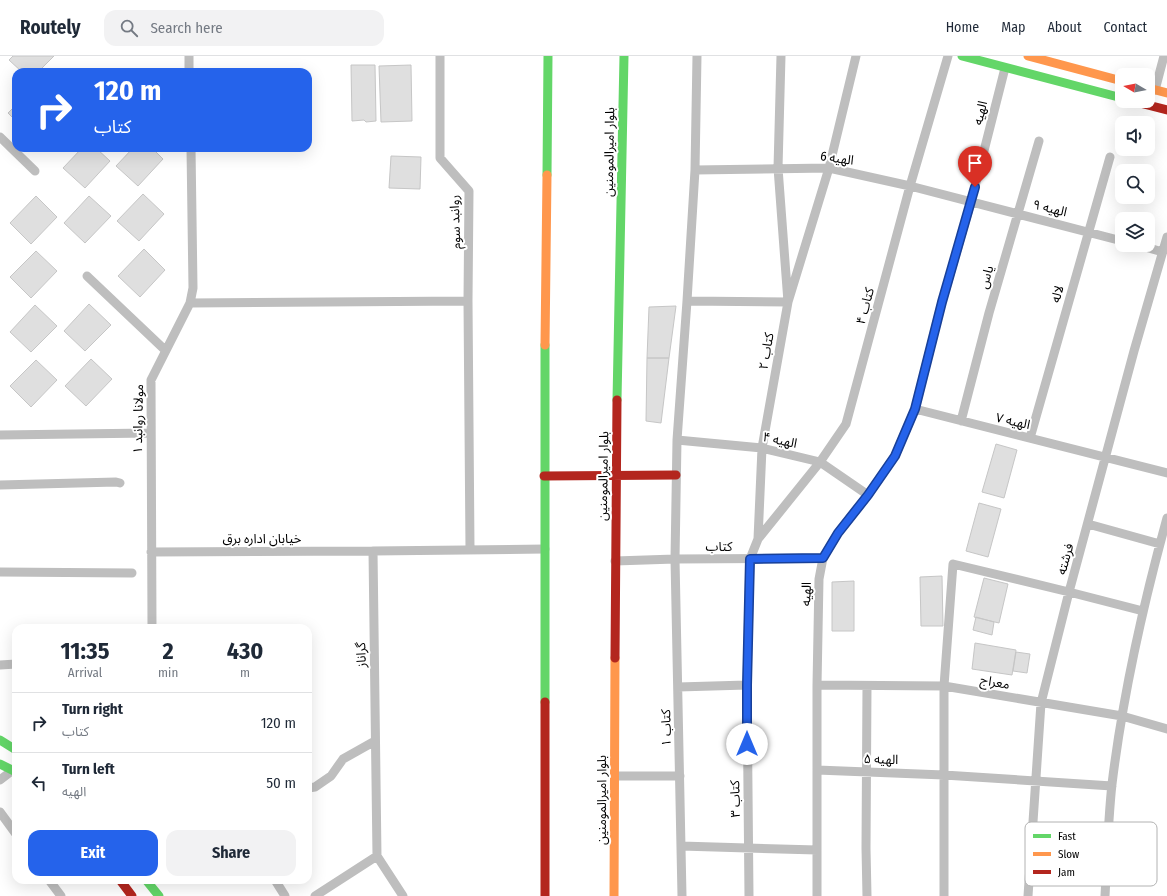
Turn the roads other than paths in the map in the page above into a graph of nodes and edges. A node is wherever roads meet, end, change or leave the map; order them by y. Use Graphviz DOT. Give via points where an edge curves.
graph roads {
  1 [pos="189,56"];
  2 [pos="440,56"];
  3 [pos="548,56"];
  4 [pos="624,56"];
  5 [pos="697,56"];
  6 [pos="781,56"];
  7 [pos="856,56"];
  8 [pos="948,56"];
  9 [pos="962,56"];
  10 [pos="1028,56"];
  11 [pos="1164,56"];
  12 [pos="1061,60"];
  13 [pos="189,68"];
  14 [pos="1005,68"];
  15 [pos="1115,79"];
  16 [pos="1155,81"];
  17 [pos="1155,90"];
  18 [pos="1167,92"];
  19 [pos="1115,96"];
  20 [pos="1155,107"];
  21 [pos="1167,110"];
  22 [pos="0,137"];
  23 [pos="1039,141"];
  24 [pos="12,149"];
  25 [pos="15,152"];
  26 [pos="190,152"];
  27 [pos="1110,157"];
  28 [pos="778,168"];
  29 [pos="829,168"];
  30 [pos="695,170"];
  31 [pos="35,171"];
  32 [pos="910,186"];
  33 [pos="971,202"];
  34 [pos="1018,214"];
  35 [pos="1089,231"];
  36 [pos="1167,237"];
  37 [pos="1115,239"];
  38 [pos="1155,250"];
  39 [pos="1163,252"];
  40 [pos="87,276"];
  41 [pos="468,301"];
  42 [pos="687,301"];
  43 [pos="788,302"];
  44 [pos="190,303"];
  45 [pos="165,350"];
  46 [pos="915,409"];
  47 [pos="961,421"];
  48 [pos="150,433"];
  49 [pos="0,435"];
  50 [pos="1030,438"];
  51 [pos="677,440"];
  52 [pos="762,448"];
  53 [pos="1106,456"];
  54 [pos="820,462"];
  55 [pos="1167,473"];
  56 [pos="676,475"];
  57 [pos="544,476"];
  58 [pos="616,476"];
  59 [pos="120,484"];
  60 [pos="0,485"];
  61 [pos="868,495"];
  62 [pos="1167,518"];
  63 [pos="1088,524"];
  64 [pos="758,539"];
  65 [pos="1160,544"];
  66 [pos="470,550"];
  67 [pos="545,550"];
  68 [pos="373,551"];
  69 [pos="151,552"];
  70 [pos="823,558"];
  71 [pos="675,559"];
  72 [pos="750,559"];
  73 [pos="615,561"];
  74 [pos="0,572"];
  75 [pos="132,573"];
  76 [pos="1069,592"];
  77 [pos="1143,611"];
  78 [pos="152,624"];
  79 [pos="0,664"];
  80 [pos="12,664"];
  81 [pos="747,685"];
  82 [pos="816,685"];
  83 [pos="866,686"];
  84 [pos="944,686"];
  85 [pos="678,687"];
  86 [pos="1041,703"];
  87 [pos="1122,716"];
  88 [pos="1167,729"];
  89 [pos="0,740"];
  90 [pos="375,741"];
  91 [pos="12,748"];
  92 [pos="0,764"];
  93 [pos="12,770"];
  94 [pos="817,770"];
  95 [pos="867,772"];
  96 [pos="12,773"];
  97 [pos="944,775"];
  98 [pos="614,776"];
  99 [pos="680,776"];
  100 [pos="0,780"];
  101 [pos="1036,781"];
  102 [pos="1112,786"];
  103 [pos="312,787"];
  104 [pos="0,812"];
  105 [pos="1033,822"];
  106 [pos="1110,822"];
  107 [pos="12,828"];
  108 [pos="681,846"];
  109 [pos="748,849"];
  110 [pos="817,850"];
  111 [pos="377,856"];
  112 [pos="52,884"];
  113 [pos="123,884"];
  114 [pos="149,884"];
  115 [pos="278,884"];
  116 [pos="1029,886"];
  117 [pos="1106,886"];
  118 [pos="61,896"];
  119 [pos="132,896"];
  120 [pos="158,896"];
  121 [pos="285,896"];
  122 [pos="315,896"];
  123 [pos="403,896"];
  124 [pos="545,896"];
  125 [pos="614,896"];
  126 [pos="682,896"];
  127 [pos="749,896"];
  128 [pos="817,896"];
  129 [pos="867,896"];
  130 [pos="944,896"];
  131 [pos="1028,896"];
  132 [pos="1105,896"];
  1 -- 13 [label="street"];
  2 -- 41 [label="street, روانبد سوم" via="440,158 469,191"];
  3 -- 57 [label="street"];
  4 -- 58 [label="street, بلوار امیرالمومنین"];
  5 -- 30 [label="street, کتاب ۱"];
  6 -- 28 [label="street, کتاب ۲"];
  7 -- 29 [label="street"];
  8 -- 32 [label="street, کتاب ۴"];
  9 -- 14 [label="street"];
  10 -- 12 [label="street"];
  11 -- 16 [label="street"];
  12 -- 15 [label="street"];
  14 -- 19 [label="street"];
  14 -- 33 [label="street, الهیه"];
  17 -- 18 [label="street"];
  20 -- 21 [label="street"];
  22 -- 24 [label="street"];
  23 -- 34 [label="street, یاس"];
  25 -- 31 [label="street"];
  26 -- 44 [label="street, مولانا روانبد ۱" via="193,288"];
  27 -- 35 [label="street, لاله"];
  28 -- 29 [label="street, الهیه 6"];
  28 -- 30 [label="street, الهیه 6"];
  28 -- 43 [label="street, کتاب ۲"];
  29 -- 32 [label="street, الهیه 6"];
  29 -- 43 [label="street"];
  30 -- 42 [label="street, کتاب ۱"];
  32 -- 33 [label="street, الهیه 6"];
  32 -- 54 [label="street, کتاب ۴" via="846,424"];
  33 -- 34 [label="street, الهیه ۹"];
  33 -- 46 [label="street, الهیه"];
  34 -- 35 [label="street, الهیه ۹"];
  34 -- 47 [label="street, یاس"];
  35 -- 37 [label="street, الهیه ۹"];
  35 -- 50 [label="street, لاله"];
  36 -- 39 [label="street, فرشته"];
  38 -- 39 [label="street"];
  39 -- 53 [label="street, فرشته"];
  40 -- 45 [label="street"];
  41 -- 44 [label="street"];
  41 -- 66 [label="street, روانبد سوم"];
  42 -- 43 [label="street"];
  42 -- 51 [label="street, کتاب ۱"];
  43 -- 52 [label="street, کتاب ۲"];
  44 -- 45 [label="street, مولانا روانبد ۱"];
  45 -- 48 [label="street, مولانا روانبد ۱" via="151,380"];
  46 -- 47 [label="street, الهیه ۷"];
  46 -- 61 [label="street, الهیه" via="895,456"];
  47 -- 50 [label="street, الهیه ۷"];
  48 -- 49 [label="street"];
  48 -- 69 [label="street, مولانا روانبد ۱"];
  50 -- 53 [label="street, الهیه ۷"];
  51 -- 52 [label="street, الهیه ۴"];
  51 -- 56 [label="street, کتاب ۱"];
  52 -- 54 [label="street, الهیه ۴"];
  52 -- 64 [label="street, کتاب ۲"];
  53 -- 55 [label="street, الهیه ۷"];
  53 -- 63 [label="street, فرشته"];
  54 -- 61 [label="street, الهیه ۴"];
  54 -- 64 [label="street, کتاب ۴"];
  56 -- 58 [label="street"];
  56 -- 71 [label="street, کتاب ۱"];
  57 -- 58 [label="street"];
  57 -- 67 [label="street"];
  58 -- 73 [label="street, بلوار امیرالمومنین"];
  59 -- 60 [label="street" via="116,482"];
  61 -- 70 [label="street, الهیه" via="838,533"];
  62 -- 65 [label="street"];
  63 -- 65 [label="street"];
  63 -- 76 [label="street, فرشته"];
  64 -- 72 [label="street"];
  65 -- 77 [label="street"];
  66 -- 67 [label="street"];
  66 -- 68 [label="street"];
  67 -- 124 [label="street"];
  68 -- 69 [label="street, خیابان اداره برق"];
  68 -- 90 [label="street, گراناز"];
  69 -- 78 [label="street, مولانا روانبد ۱"];
  70 -- 72 [label="street, کتاب"];
  70 -- 82 [label="street, الهیه" via="819,579"];
  71 -- 72 [label="street, کتاب"];
  71 -- 73 [label="street, کتاب"];
  71 -- 85 [label="street, کتاب ۱"];
  72 -- 81 [label="street, کتاب ۳"];
  73 -- 98 [label="street, بلوار امیرالمومنین"];
  74 -- 75 [label="street"];
  76 -- 77 [label="street"];
  76 -- 84 [label="street" via="953,564"];
  76 -- 86 [label="street, فرشته"];
  77 -- 87 [label="street"];
  79 -- 80 [label="street"];
  81 -- 85 [label="street"];
  81 -- 109 [label="street, کتاب ۳"];
  82 -- 83 [label="street, معراج"];
  82 -- 94 [label="street, الهیه"];
  83 -- 84 [label="street, معراج"];
  83 -- 95 [label="street"];
  84 -- 86 [label="street, معراج"];
  84 -- 97 [label="street"];
  85 -- 99 [label="street, کتاب ۱"];
  86 -- 87 [label="street, معراج"];
  86 -- 101 [label="street, فرشته"];
  87 -- 88 [label="street, معراج"];
  87 -- 102 [label="street"];
  89 -- 91 [label="street"];
  90 -- 103 [label="street" via="343,759 331,776"];
  90 -- 111 [label="street, گراناز"];
  92 -- 93 [label="street"];
  94 -- 95 [label="street, الهیه ۵"];
  94 -- 110 [label="street, الهیه"];
  95 -- 97 [label="street, الهیه ۵"];
  95 -- 129 [label="street"];
  96 -- 100 [label="street"];
  97 -- 101 [label="street, الهیه ۵"];
  97 -- 130 [label="street"];
  98 -- 99 [label="street"];
  98 -- 125 [label="street, بلوار امیرالمومنین"];
  99 -- 108 [label="street, کتاب ۱"];
  101 -- 102 [label="street, الهیه ۵"];
  101 -- 105 [label="street, فرشته"];
  102 -- 106 [label="street"];
  104 -- 107 [label="street"];
  108 -- 109 [label="street"];
  108 -- 126 [label="street, کتاب ۱"];
  109 -- 110 [label="street"];
  109 -- 127 [label="street, کتاب ۳"];
  110 -- 128 [label="street, الهیه"];
  111 -- 122 [label="street"];
  111 -- 123 [label="street"];
  112 -- 118 [label="street"];
  113 -- 119 [label="street"];
  114 -- 120 [label="street"];
  115 -- 121 [label="street"];
  116 -- 131 [label="street, فرشته"];
  117 -- 132 [label="street"];
}
